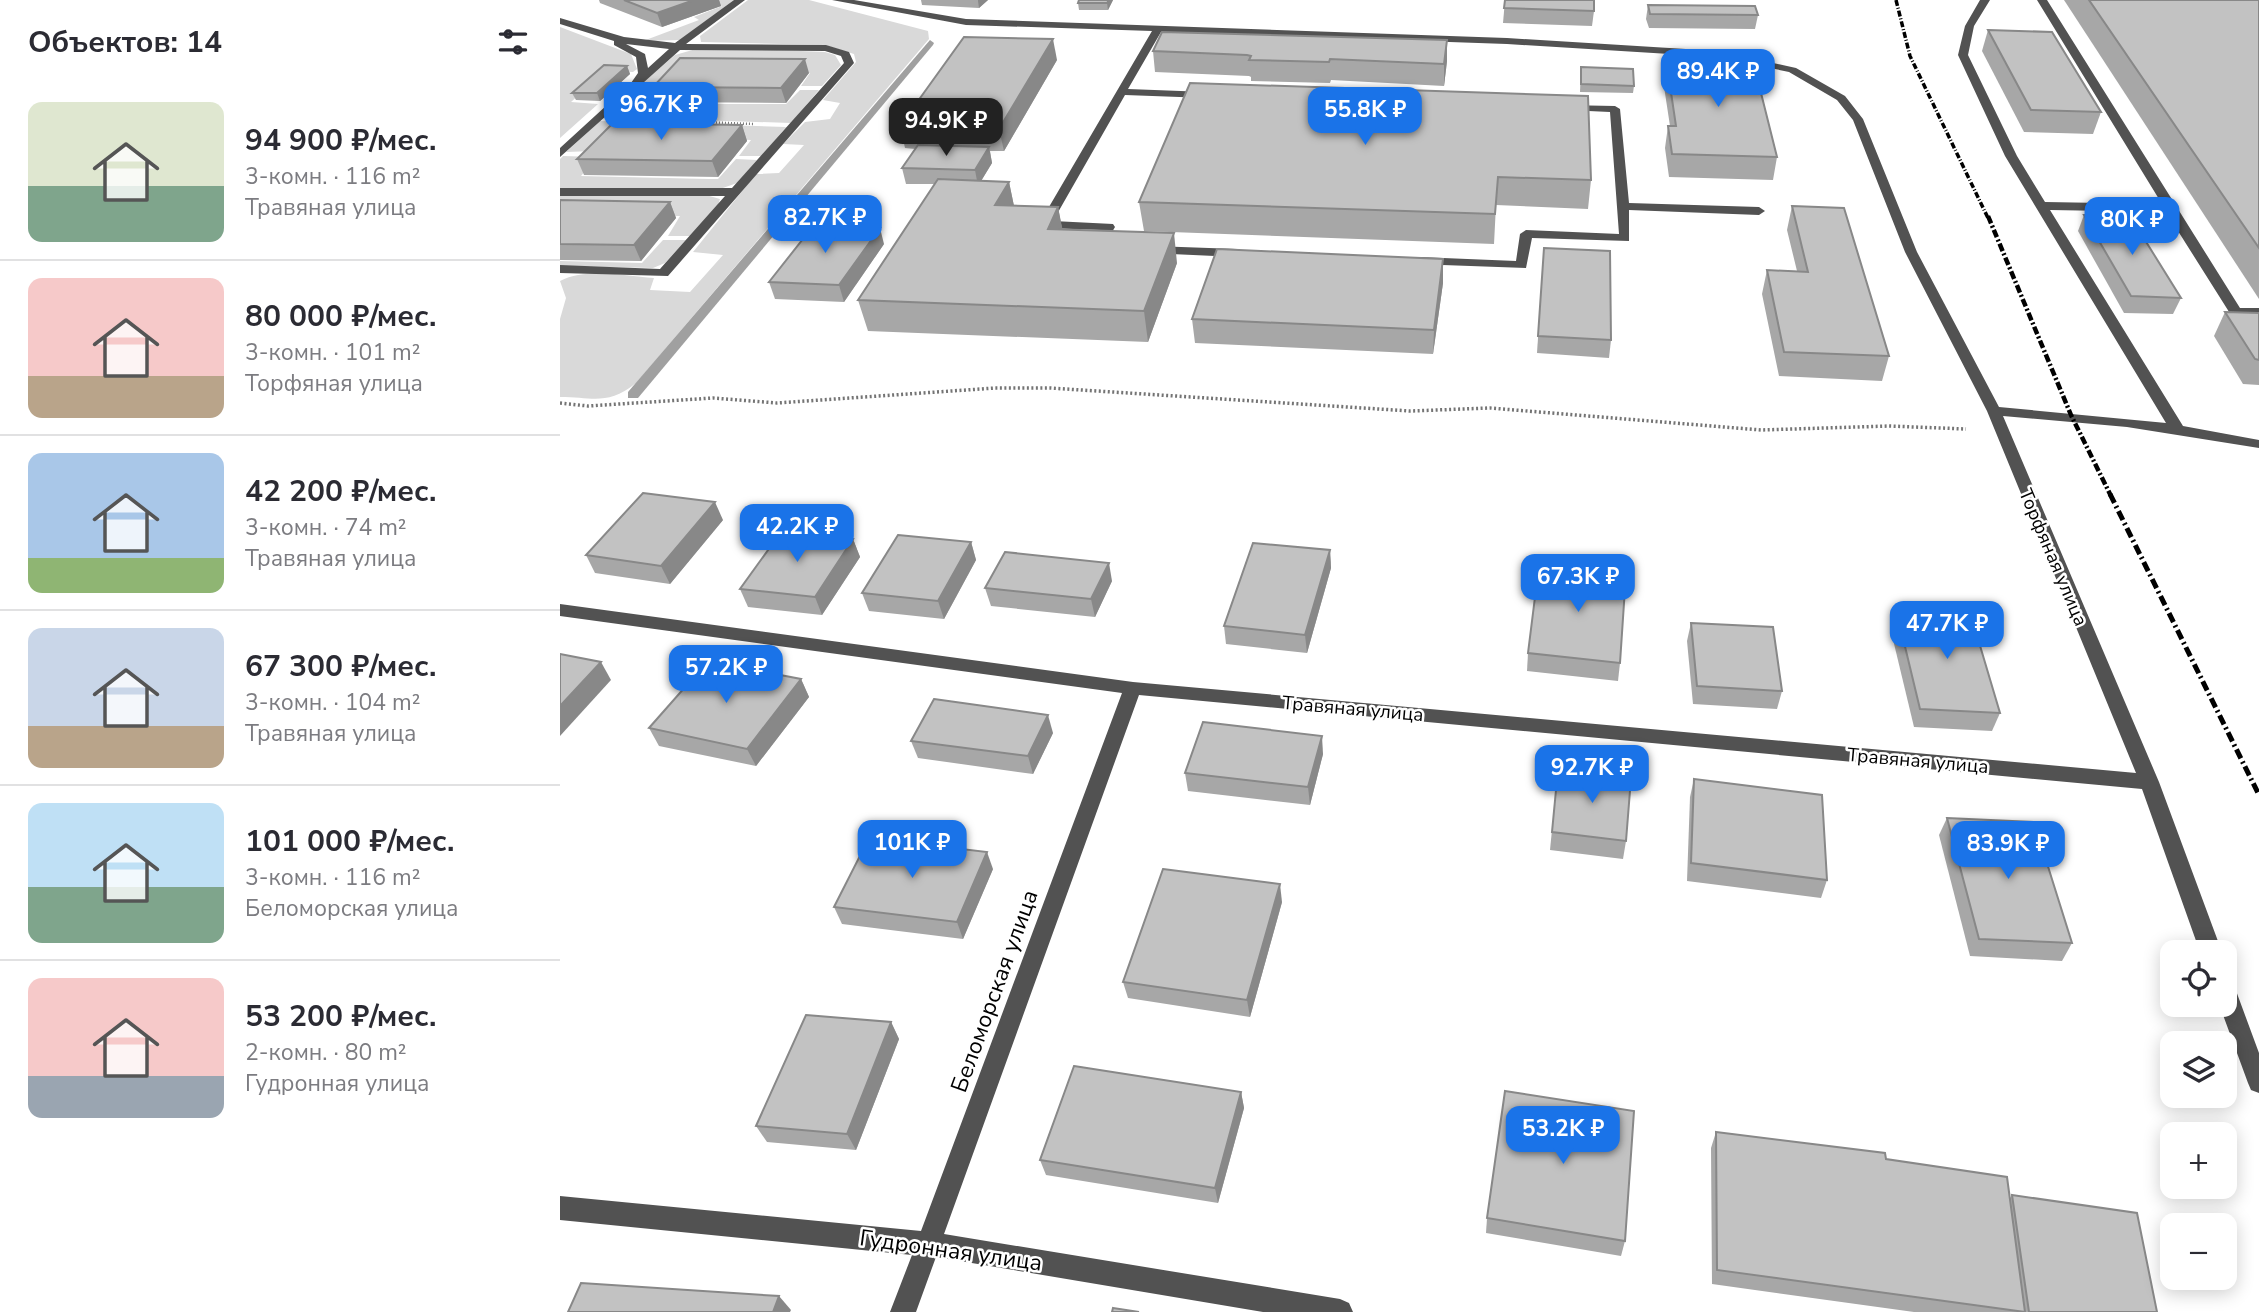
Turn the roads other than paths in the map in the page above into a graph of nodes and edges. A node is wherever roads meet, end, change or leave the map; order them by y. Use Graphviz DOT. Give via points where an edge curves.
graph roads {
  1 [pos="740,0"];
  2 [pos="837,0"];
  3 [pos="1985,0"];
  4 [pos="2042,0"];
  5 [pos="560,21"];
  6 [pos="1158,29"];
  7 [pos="608,38"];
  8 [pos="679,45"];
  9 [pos="634,85"];
  10 [pos="1119,92"];
  11 [pos="1216,95"];
  12 [pos="1560,107"];
  13 [pos="560,154"];
  14 [pos="560,192"];
  15 [pos="735,192"];
  16 [pos="1623,206"];
  17 [pos="2041,206"];
  18 [pos="2170,208"];
  19 [pos="1759,211"];
  20 [pos="1111,248"];
  21 [pos="1139,249"];
  22 [pos="1248,254"];
  23 [pos="1399,260"];
  24 [pos="560,269"];
  25 [pos="2259,312"];
  26 [pos="1994,411"];
  27 [pos="2176,427"];
  28 [pos="2259,444"];
  29 [pos="560,610"];
  30 [pos="1133,688"];
  31 [pos="2149,782"];
  32 [pos="2207,940"];
  33 [pos="2235,1017"];
  34 [pos="2259,1083"];
  35 [pos="560,1208"];
  36 [pos="929,1244"];
  37 [pos="903,1312"];
  38 [pos="1340,1312"];
  1 -- 8 [label="street"];
  2 -- 6 [label="street, Торфяная улица" via="966,22"];
  3 -- 17 [label="street" via="1964,37 1963,55 2011,156"];
  4 -- 18 [label="street"];
  5 -- 7 [label="street"];
  6 -- 10 [label="street"];
  6 -- 26 [label="street, Торфяная улица" via="1663,50 1758,61 1792,70 1841,98 1858,120 1911,252"];
  7 -- 8 [label="street"];
  7 -- 9 [label="street" via="641,57 643,73"];
  8 -- 9 [label="street"];
  8 -- 15 [label="street" via="826,48 845,54 849,63"];
  9 -- 13 [label="street"];
  10 -- 11 [label="street"];
  10 -- 20 [label="street" via="1045,224 1108,227 1097,247"];
  12 -- 16 [label="street" via="1615,109"];
  14 -- 15 [label="street"];
  15 -- 24 [label="street" via="663,273"];
  16 -- 19 [label="street"];
  16 -- 23 [label="street" via="1625,238 1526,234 1522,265"];
  17 -- 18 [label="street"];
  17 -- 27 [label="street"];
  18 -- 25 [label="street" via="2236,312"];
  21 -- 22 [label="street"];
  26 -- 27 [label="street"];
  26 -- 31 [label="street, Торфяная улица"];
  27 -- 28 [label="street"];
  29 -- 30 [label="street, Травяная улица"];
  30 -- 31 [label="street, Травяная улица"];
  30 -- 36 [label="street, Беломорская улица"];
  31 -- 32 [label="street, Торфяная улица"];
  33 -- 34 [label="street"];
  35 -- 36 [label="street, Гудронная улица"];
  36 -- 37 [label="street, Беломорская улица"];
  36 -- 38 [label="street, Гудронная улица"];
}
